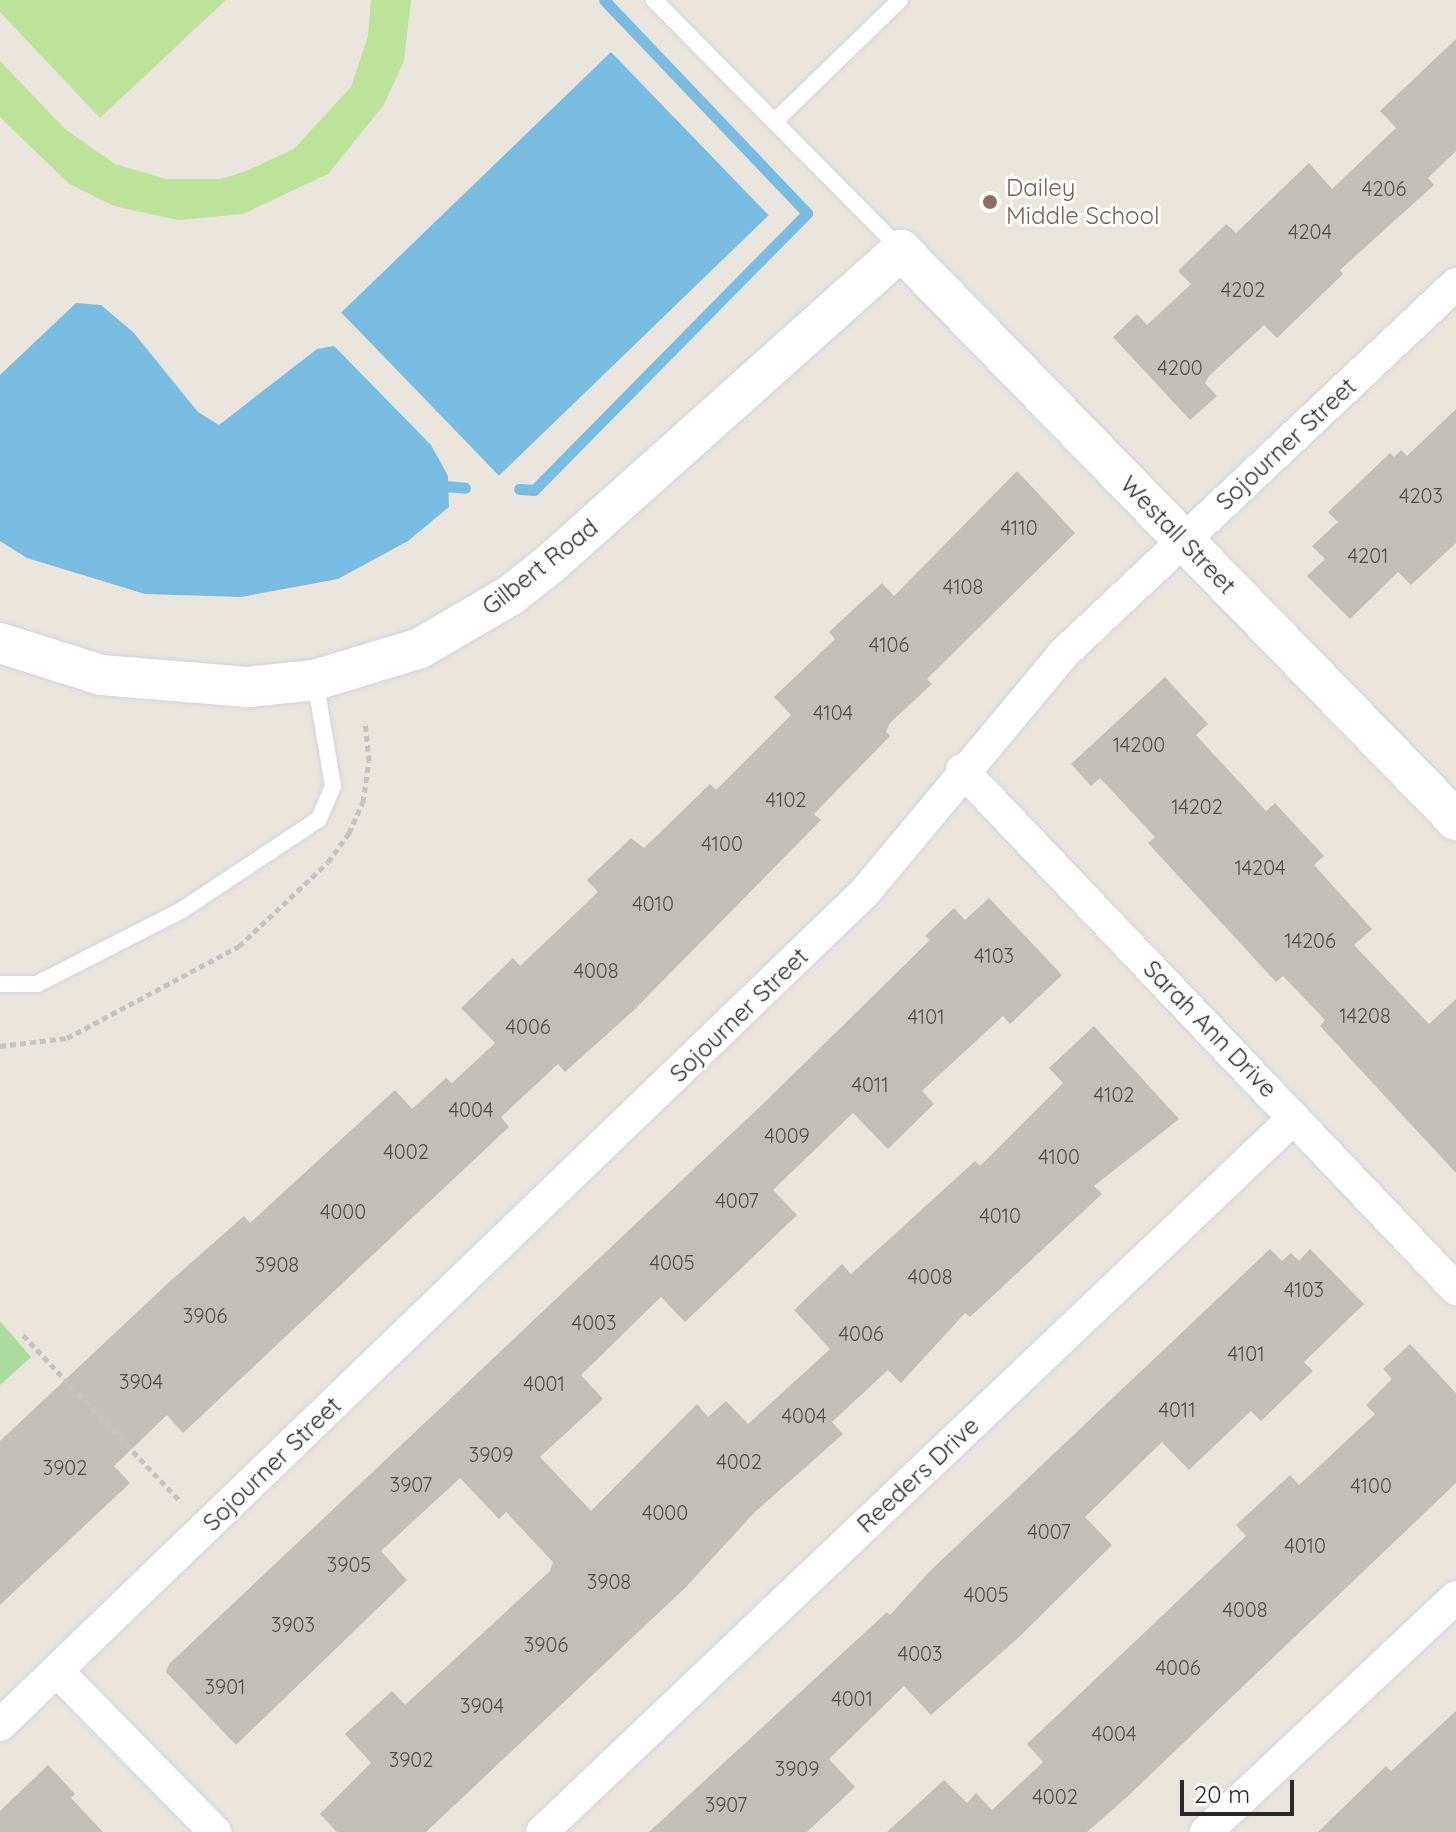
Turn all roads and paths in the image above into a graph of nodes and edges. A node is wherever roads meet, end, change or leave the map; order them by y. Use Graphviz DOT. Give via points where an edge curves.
graph roads {
  1 [pos="654,0"];
  2 [pos="900,0"];
  3 [pos="775,121"];
  4 [pos="901,250"];
  5 [pos="1456,284"];
  6 [pos="1184,540"];
  7 [pos="0,643"];
  8 [pos="315,680"];
  9 [pos="365,721"];
  10 [pos="962,770"];
  11 [pos="1456,820"];
  12 [pos="0,984"];
  13 [pos="0,1046"];
  14 [pos="1294,1118"];
  15 [pos="1456,1289"];
  16 [pos="23,1335"];
  17 [pos="181,1502"];
  18 [pos="1456,1597"];
  19 [pos="57,1671"];
  20 [pos="0,1725"];
  21 [pos="215,1832"];
  22 [pos="542,1832"];
  23 [pos="1206,1832"];
  1 -- 3 [label="lane"];
  2 -- 3 [label="lane"];
  3 -- 4 [label="lane"];
  4 -- 6 [label="street, Westall Street"];
  4 -- 8 [label="street, Gilbert Road" via="511,595 420,648"];
  5 -- 6 [label="street, Sojourner Street"];
  6 -- 10 [label="street, Sojourner Street" via="1063,654"];
  6 -- 11 [label="street, Westall Street"];
  7 -- 8 [label="street, Gilbert Road" via="101,675 176,685 248,687"];
  8 -- 12 [label="lane" via="333,786 319,819 182,910 37,984"];
  9 -- 13 [label="path" via="369,761 363,802 349,833 328,862 239,946 67,1038"];
  10 -- 14 [label="street, Sarah Ann Drive"];
  10 -- 19 [label="street, Sojourner Street" via="865,892"];
  14 -- 15 [label="street, Sarah Ann Drive"];
  14 -- 22 [label="street, Reeders Drive"];
  16 -- 17 [label="path"];
  18 -- 23 [label="street"];
  19 -- 20 [label="street, Sojourner Street"];
  19 -- 21 [label="street"];
}
